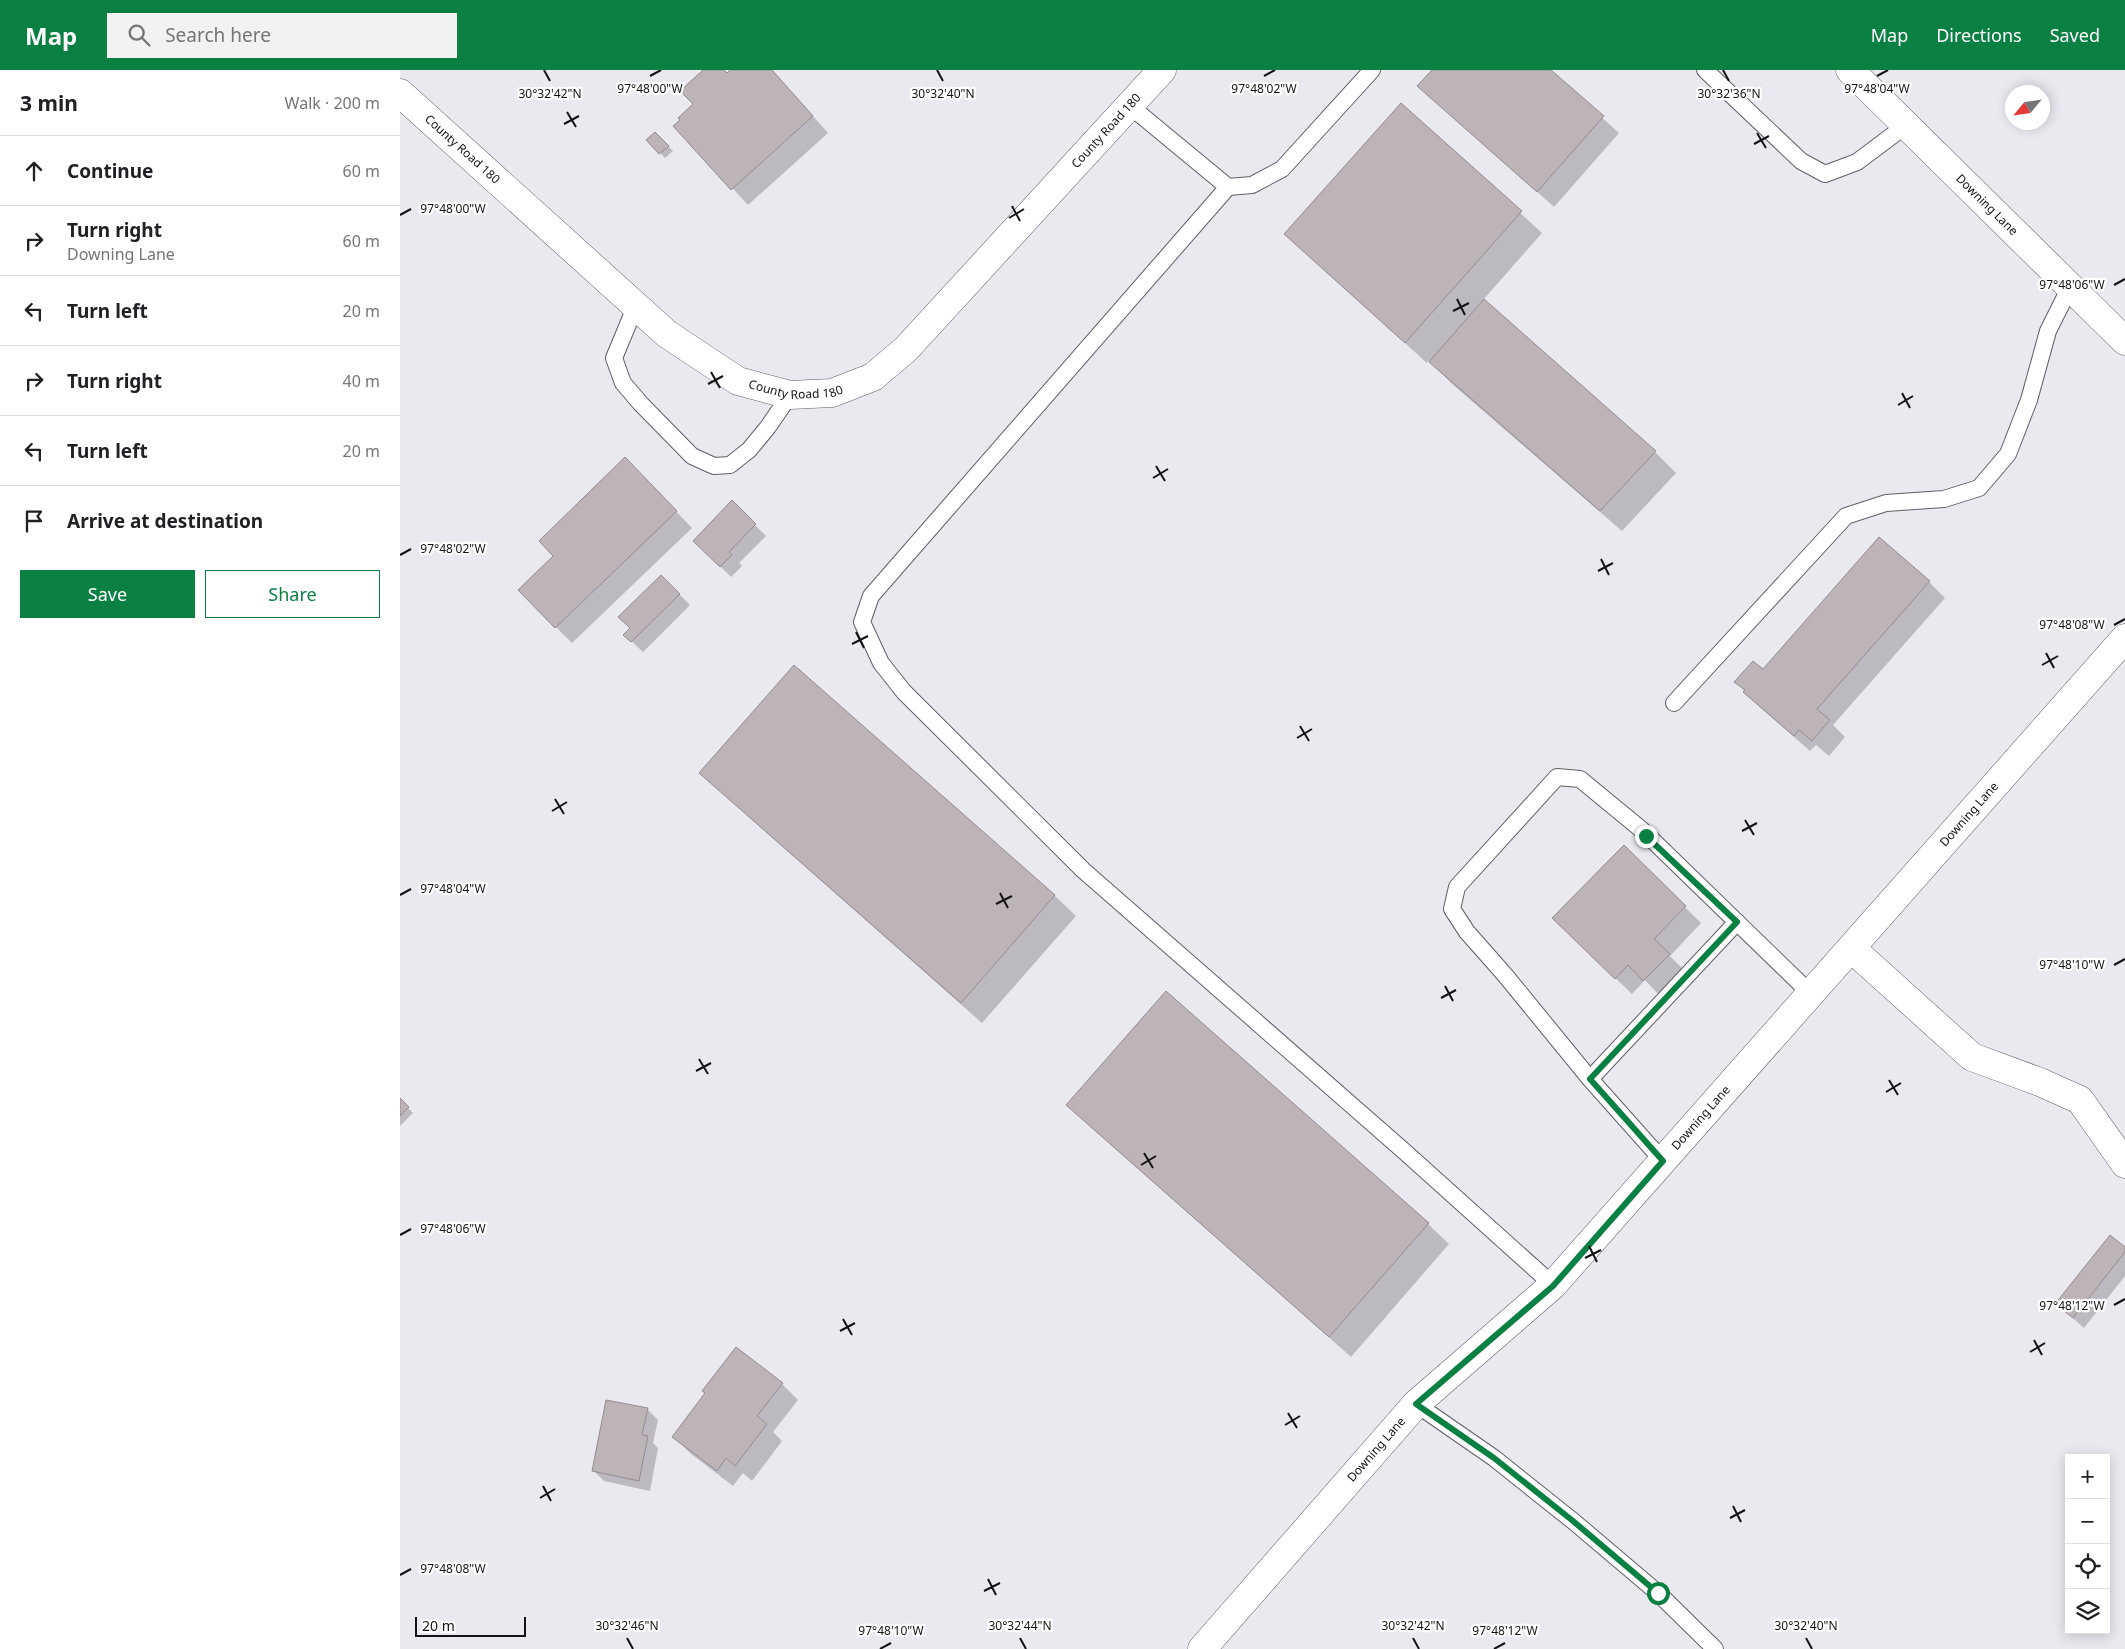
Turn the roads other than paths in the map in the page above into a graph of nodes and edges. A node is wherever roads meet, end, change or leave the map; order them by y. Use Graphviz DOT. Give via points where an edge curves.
graph roads {
  1 [pos="1162,70"];
  2 [pos="1372,70"];
  3 [pos="1705,70"];
  4 [pos="1850,70"];
  5 [pos="400,93"];
  6 [pos="1130,106"];
  7 [pos="1905,126"];
  8 [pos="1228,187"];
  9 [pos="2070,287"];
  10 [pos="636,306"];
  11 [pos="2125,342"];
  12 [pos="790,395"];
  13 [pos="2125,638"];
  14 [pos="1674,703"];
  15 [pos="1737,922"];
  16 [pos="1851,948"];
  17 [pos="1811,994"];
  18 [pos="1590,1079"];
  19 [pos="1663,1161"];
  20 [pos="2125,1164"];
  21 [pos="1553,1286"];
  22 [pos="1416,1404"];
  23 [pos="1202,1649"];
  24 [pos="1715,1649"];
  1 -- 6 [label="street, County Road 180"];
  2 -- 8 [label="lane" via="1282,169 1252,185"];
  3 -- 7 [label="lane" via="1801,161 1825,174 1857,162"];
  4 -- 7 [label="street, Downing Lane"];
  5 -- 10 [label="street, County Road 180"];
  6 -- 8 [label="lane"];
  6 -- 12 [label="street, County Road 180" via="906,349 873,377 832,393"];
  7 -- 9 [label="street, Downing Lane"];
  8 -- 21 [label="lane" via="871,596 862,622 881,663 904,692 1083,870"];
  9 -- 11 [label="street, Downing Lane"];
  9 -- 14 [label="lane" via="2048,331 2029,400 2008,454 1979,488 1944,499 1886,503 1846,516"];
  10 -- 12 [label="street, County Road 180" via="667,334 738,381"];
  10 -- 12 [label="lane" via="614,358 623,383 692,456 714,466 730,465 749,450"];
  13 -- 16 [label="street, Downing Lane"];
  15 -- 17 [label="lane"];
  15 -- 18 [label="lane"];
  15 -- 18 [label="lane" via="1642,830 1580,779 1557,777 1457,887 1452,908 1467,932"];
  16 -- 17 [label="street, Downing Lane"];
  16 -- 20 [label="street" via="1972,1057 2080,1100"];
  17 -- 19 [label="street, Downing Lane"];
  18 -- 19 [label="lane"];
  19 -- 21 [label="street, Downing Lane"];
  21 -- 22 [label="street, Downing Lane"];
  22 -- 23 [label="street, Downing Lane"];
  22 -- 24 [label="lane" via="1494,1458 1573,1521 1658,1593"];
}
